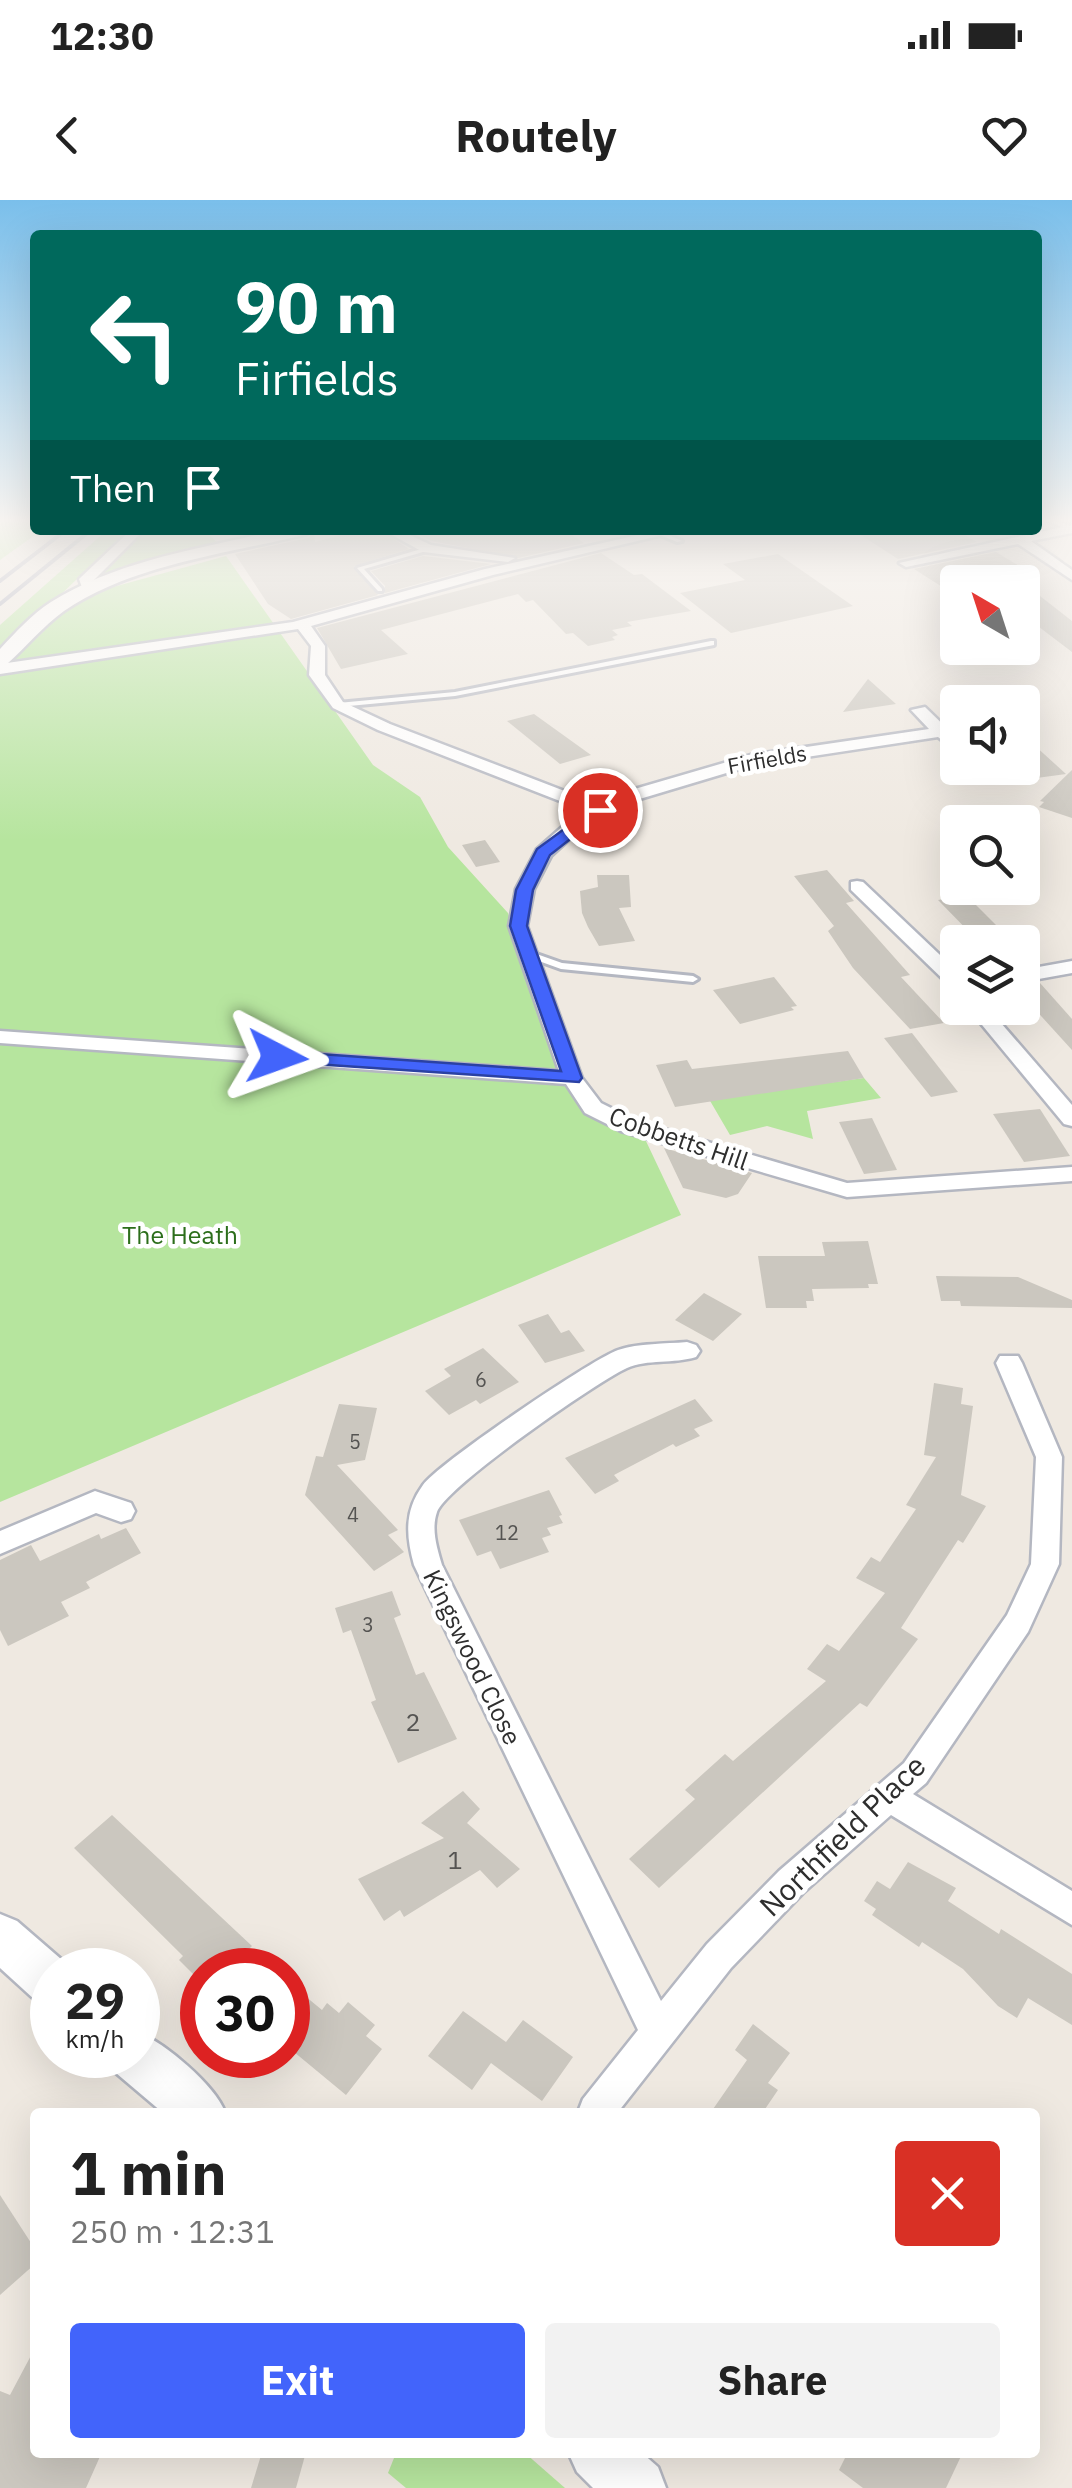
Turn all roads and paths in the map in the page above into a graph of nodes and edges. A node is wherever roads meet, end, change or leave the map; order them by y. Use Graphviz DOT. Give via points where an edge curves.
graph roads {
  1 [pos="35,627"];
  2 [pos="283,627"];
  3 [pos="304,627"];
  4 [pos="711,644"];
  5 [pos="0,660"];
  6 [pos="0,669"];
  7 [pos="338,705"];
  8 [pos="918,710"];
  9 [pos="940,732"];
  10 [pos="600,810"];
  11 [pos="857,886"];
  12 [pos="528,954"];
  13 [pos="1072,966"];
  14 [pos="940,967"];
  15 [pos="1040,972"];
  16 [pos="693,978"];
  17 [pos="992,1025"];
  18 [pos="0,1037"];
  19 [pos="572,1078"];
  20 [pos="1072,1119"];
  21 [pos="1072,1174"];
  22 [pos="687,1351"];
  23 [pos="1010,1364"];
  24 [pos="121,1510"];
  25 [pos="0,1543"];
  26 [pos="890,1796"];
  27 [pos="1072,1909"];
  28 [pos="0,1937"];
  29 [pos="30,1964"];
  30 [pos="657,2030"];
  31 [pos="160,2077"];
  32 [pos="195,2108"];
  33 [pos="599,2108"];
  34 [pos="604,2458"];
  35 [pos="638,2488"];
  1 -- 5 [label="main road"];
  2 -- 6 [label="street"];
  3 -- 7 [label="street" via="318,646 317,675"];
  4 -- 7 [label="lane" via="456,694"];
  7 -- 10 [label="street"];
  8 -- 9 [label="street"];
  9 -- 10 [label="street, Firfields" via="751,760 660,784"];
  10 -- 12 [label="street, Firfields" via="543,852 518,926"];
  11 -- 14 [label="street"];
  12 -- 16 [label="lane" via="561,966"];
  12 -- 19 [label="street, Firfields"];
  13 -- 15 [label="street"];
  17 -- 20 [label="street"];
  18 -- 19 [label="street"];
  19 -- 21 [label="street, Cobbetts Hill" via="593,1108 630,1126 847,1190"];
  22 -- 30 [label="street, Kingswood Close" via="623,1358 458,1467 433,1492 420,1540"];
  23 -- 26 [label="street, Northfield Place" via="1049,1457 1045,1564 1018,1623 915,1772"];
  24 -- 25 [label="street" via="96,1502"];
  26 -- 27 [label="street"];
  26 -- 30 [label="street, Northfield Place" via="791,1882"];
  28 -- 29 [label="main road"];
  30 -- 33 [label="street, Northfield Place"];
  31 -- 32 [label="main road"];
  34 -- 35 [label="main road"];
}
